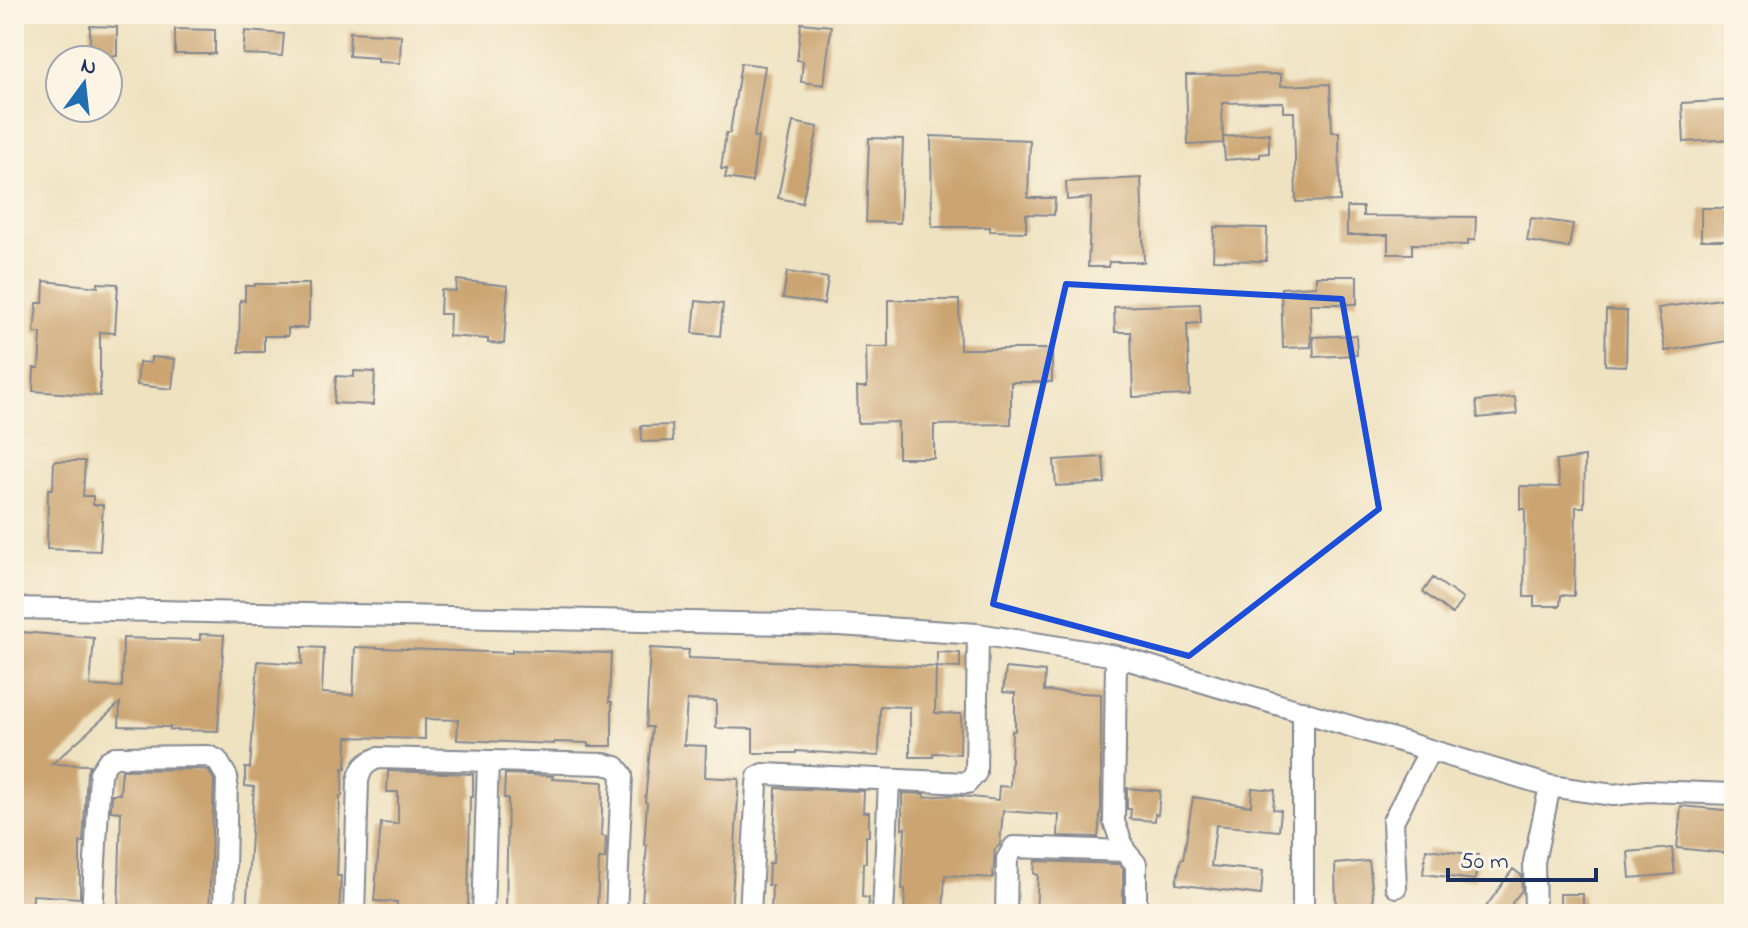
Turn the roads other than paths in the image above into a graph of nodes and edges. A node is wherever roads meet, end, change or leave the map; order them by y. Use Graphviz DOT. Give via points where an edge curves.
graph roads {
  1 [pos="14,608"];
  2 [pos="978,634"];
  3 [pos="1116,656"];
  4 [pos="1303,711"];
  5 [pos="1430,750"];
  6 [pos="488,761"];
  7 [pos="889,781"];
  8 [pos="1550,786"];
  9 [pos="1734,794"];
  10 [pos="1125,851"];
  11 [pos="1396,887"];
  12 [pos="92,914"];
  13 [pos="224,914"];
  14 [pos="354,914"];
  15 [pos="483,914"];
  16 [pos="616,914"];
  17 [pos="750,914"];
  18 [pos="883,914"];
  19 [pos="1006,914"];
  20 [pos="1136,914"];
  21 [pos="1303,914"];
  22 [pos="1535,914"];
  1 -- 2 [label="street" via="839,625"];
  2 -- 3 [label="street"];
  2 -- 7 [label="street" via="976,773 967,783"];
  3 -- 4 [label="street"];
  3 -- 10 [label="street" via="1114,822"];
  4 -- 5 [label="street"];
  4 -- 21 [label="street"];
  5 -- 8 [label="street"];
  5 -- 11 [label="street" via="1393,821"];
  6 -- 14 [label="street" via="368,762 358,781"];
  6 -- 15 [label="street"];
  6 -- 16 [label="street" via="616,767 622,775"];
  7 -- 17 [label="street" via="772,772 758,777"];
  7 -- 18 [label="street"];
  8 -- 9 [label="street" via="1613,795"];
  8 -- 22 [label="street" via="1534,862"];
  10 -- 19 [label="street" via="1014,847 1007,859"];
  10 -- 20 [label="street" via="1136,864"];
  12 -- 13 [label="street" via="102,768 115,757 208,756 227,777"];
}
